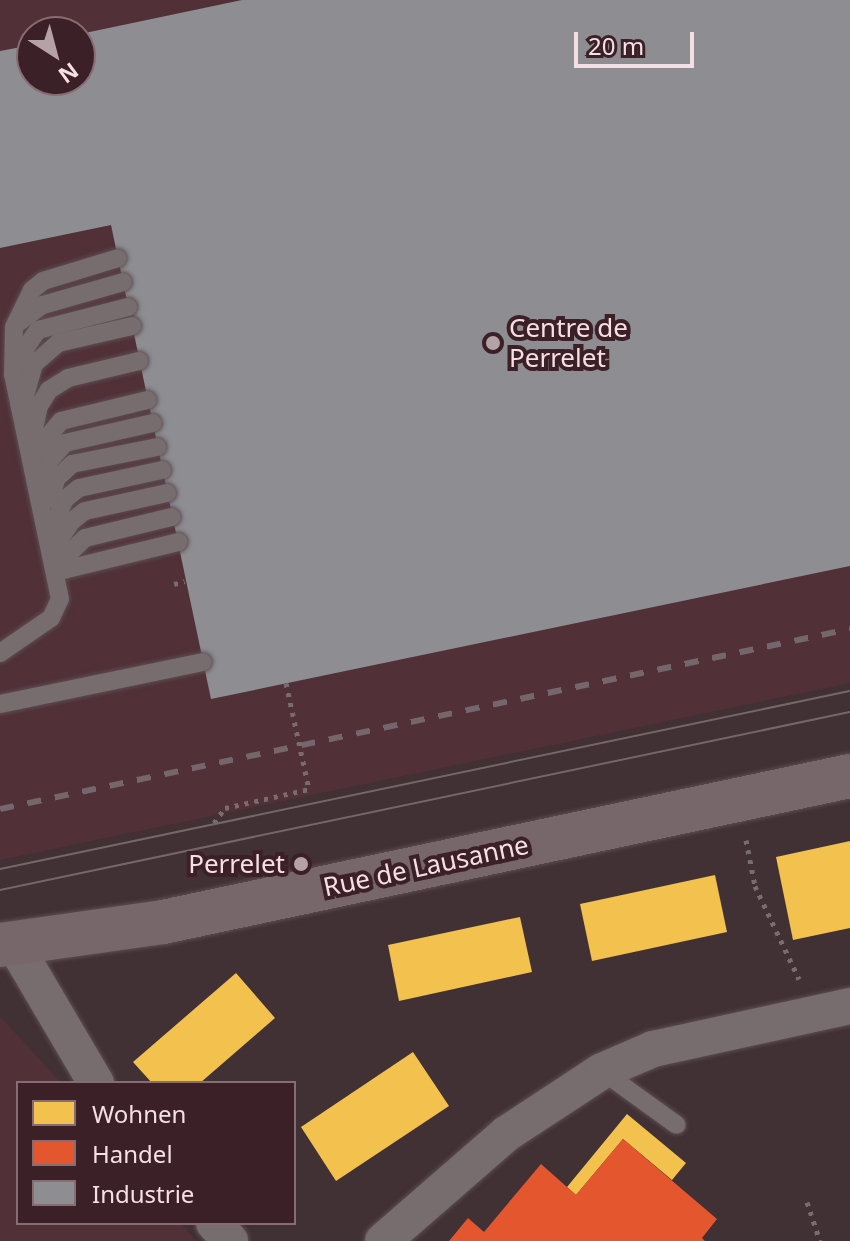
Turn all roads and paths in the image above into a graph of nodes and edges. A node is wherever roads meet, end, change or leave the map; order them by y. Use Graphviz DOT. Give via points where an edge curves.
graph roads {
  1 [pos="118,258"];
  2 [pos="123,282"];
  3 [pos="128,307"];
  4 [pos="132,326"];
  5 [pos="14,327"];
  6 [pos="139,361"];
  7 [pos="17,392"];
  8 [pos="148,400"];
  9 [pos="22,418"];
  10 [pos="153,423"];
  11 [pos="157,447"];
  12 [pos="29,450"];
  13 [pos="162,470"];
  14 [pos="34,475"];
  15 [pos="167,493"];
  16 [pos="40,501"];
  17 [pos="172,517"];
  18 [pos="178,542"];
  19 [pos="51,551"];
  20 [pos="185,581"];
  21 [pos="174,584"];
  22 [pos="0,653"];
  23 [pos="203,662"];
  24 [pos="286,683"];
  25 [pos="0,704"];
  26 [pos="850,776"];
  27 [pos="214,823"];
  28 [pos="744,831"];
  29 [pos="6,944"];
  30 [pos="801,986"];
  31 [pos="850,1006"];
  32 [pos="602,1071"];
  33 [pos="95,1081"];
  34 [pos="677,1125"];
  35 [pos="807,1202"];
  36 [pos="216,1225"];
  37 [pos="230,1241"];
  38 [pos="383,1241"];
  39 [pos="820,1241"];
  1 -- 5 [label="lane" via="43,281 32,290"];
  2 -- 5 [label="lane" via="43,305"];
  3 -- 7 [label="lane" via="38,330 26,347"];
  4 -- 9 [label="lane" via="58,343 42,354 26,383"];
  5 -- 7 [label="lane"];
  6 -- 12 [label="lane" via="68,378 49,390 39,406"];
  7 -- 9 [label="lane"];
  8 -- 14 [label="lane" via="61,421 43,443"];
  9 -- 12 [label="lane"];
  10 -- 16 [label="lane" via="65,443 49,461"];
  11 -- 19 [label="lane" via="72,464 56,479"];
  12 -- 14 [label="lane"];
  13 -- 19 [label="lane" via="79,488 65,499"];
  14 -- 16 [label="lane"];
  15 -- 19 [label="lane" via="85,511"];
  16 -- 19 [label="lane"];
  17 -- 19 [label="lane"];
  18 -- 19 [label="lane"];
  19 -- 22 [label="lane" via="58,610"];
  20 -- 21 [label="path"];
  23 -- 25 [label="lane"];
  24 -- 27 [label="path, bridge" via="309,789 225,808"];
  26 -- 29 [label="main road, Rue de Lausanne" via="163,922"];
  28 -- 30 [label="path" via="755,886"];
  29 -- 33 [label="street"];
  31 -- 32 [label="street" via="653,1049"];
  32 -- 34 [label="lane"];
  32 -- 38 [label="street" via="506,1134"];
  35 -- 39 [label="path"];
  36 -- 37 [label="street"];
}
